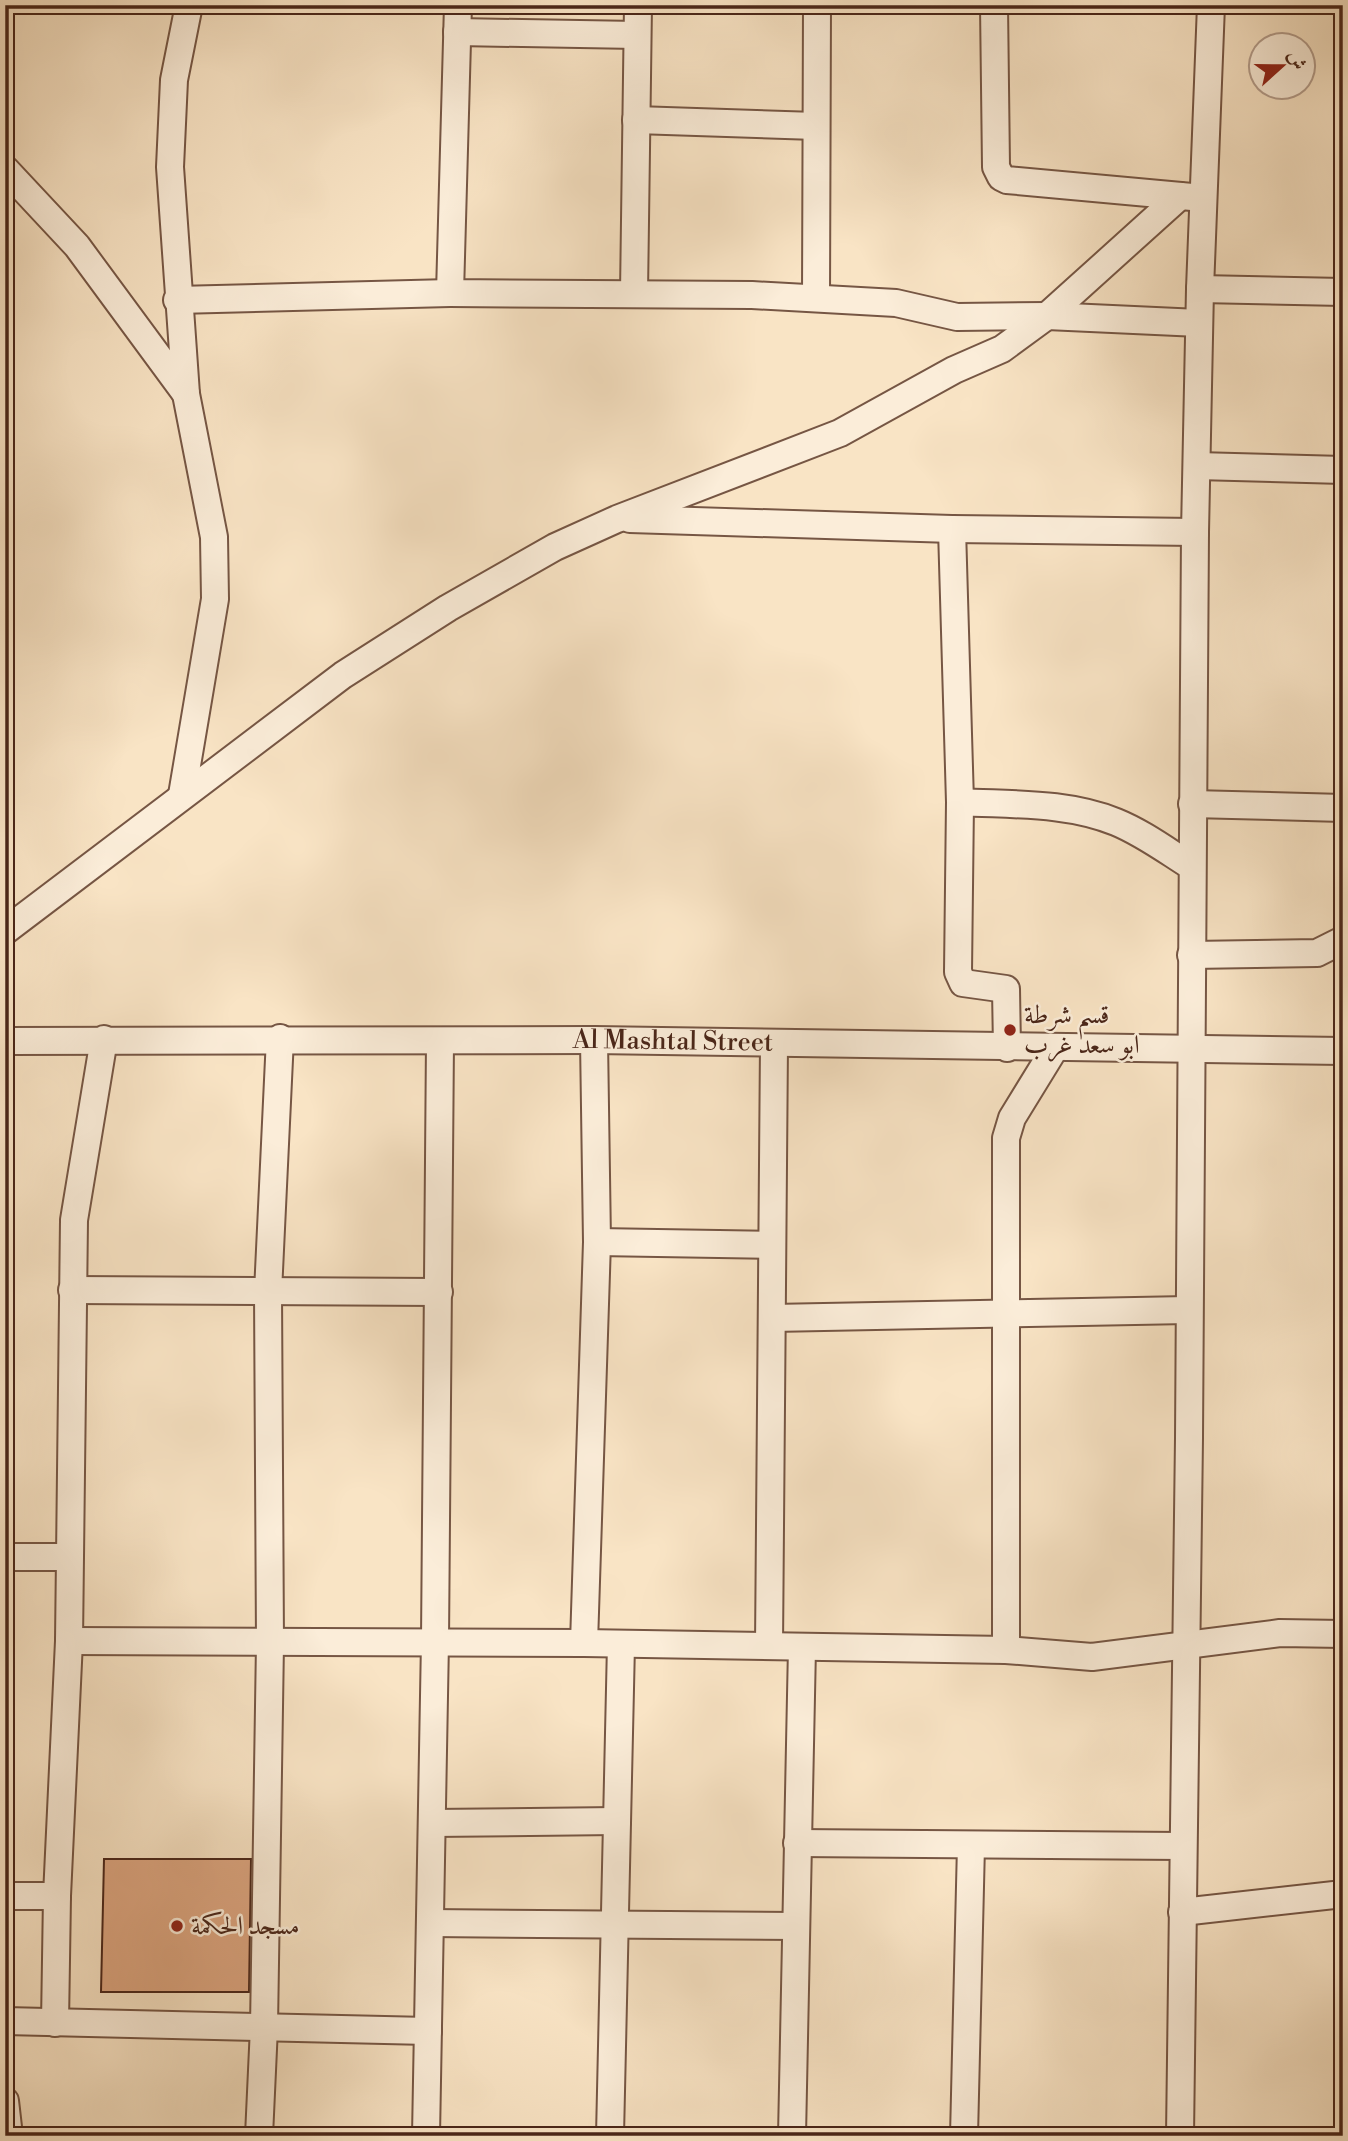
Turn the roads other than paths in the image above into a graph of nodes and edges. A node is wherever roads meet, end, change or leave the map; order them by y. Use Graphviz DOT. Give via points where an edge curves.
graph roads {
  1 [pos="189,5"];
  2 [pos="458,5"];
  3 [pos="638,5"];
  4 [pos="817,5"];
  5 [pos="994,5"];
  6 [pos="1211,5"];
  7 [pos="457,32"];
  8 [pos="637,35"];
  9 [pos="636,120"];
  10 [pos="816,126"];
  11 [pos="5,169"];
  12 [pos="1192,197"];
  13 [pos="1200,289"];
  14 [pos="1343,292"];
  15 [pos="450,293"];
  16 [pos="634,293"];
  17 [pos="816,298"];
  18 [pos="177,300"];
  19 [pos="1047,316"];
  20 [pos="1199,323"];
  21 [pos="186,394"];
  22 [pos="1197,466"];
  23 [pos="1343,470"];
  24 [pos="617,519"];
  25 [pos="952,529"];
  26 [pos="1195,532"];
  27 [pos="182,796"];
  28 [pos="960,802"];
  29 [pos="1192,804"];
  30 [pos="1343,808"];
  31 [pos="1191,866"];
  32 [pos="5,931"];
  33 [pos="1343,940"];
  34 [pos="1191,955"];
  35 [pos="280,1038"];
  36 [pos="104,1039"];
  37 [pos="594,1040"];
  38 [pos="5,1041"];
  39 [pos="440,1041"];
  40 [pos="774,1044"];
  41 [pos="1007,1048"];
  42 [pos="1055,1048"];
  43 [pos="1192,1050"];
  44 [pos="1343,1051"];
  45 [pos="597,1242"];
  46 [pos="772,1245"];
  47 [pos="72,1290"];
  48 [pos="268,1292"];
  49 [pos="439,1292"];
  50 [pos="1188,1310"];
  51 [pos="1004,1314"];
  52 [pos="772,1318"];
  53 [pos="5,1557"];
  54 [pos="69,1557"];
  55 [pos="1343,1634"];
  56 [pos="69,1641"];
  57 [pos="435,1641"];
  58 [pos="270,1643"];
  59 [pos="584,1643"];
  60 [pos="621,1644"];
  61 [pos="1185,1645"];
  62 [pos="769,1646"];
  63 [pos="802,1647"];
  64 [pos="1006,1650"];
  65 [pos="617,1821"];
  66 [pos="432,1823"];
  67 [pos="797,1843"];
  68 [pos="971,1844"];
  69 [pos="1183,1846"];
  70 [pos="1343,1894"];
  71 [pos="5,1896"];
  72 [pos="57,1896"];
  73 [pos="1182,1912"];
  74 [pos="430,1923"];
  75 [pos="615,1924"];
  76 [pos="796,1926"];
  77 [pos="5,2021"];
  78 [pos="55,2023"];
  79 [pos="264,2027"];
  80 [pos="428,2031"];
  81 [pos="5,2101"];
  82 [pos="9,2136"];
  83 [pos="259,2136"];
  84 [pos="426,2136"];
  85 [pos="610,2136"];
  86 [pos="792,2136"];
  87 [pos="964,2136"];
  88 [pos="1180,2136"];
  1 -- 18 [label="street" via="174,80 170,167"];
  2 -- 7 [label="street"];
  3 -- 8 [label="street"];
  4 -- 10 [label="street"];
  5 -- 12 [label="street" via="996,167 1001,177"];
  6 -- 12 [label="street"];
  7 -- 8 [label="street"];
  7 -- 15 [label="street"];
  8 -- 9 [label="street"];
  9 -- 10 [label="street"];
  9 -- 16 [label="street"];
  10 -- 17 [label="street"];
  11 -- 21 [label="street" via="78,246"];
  12 -- 13 [label="street"];
  12 -- 19 [label="street"];
  13 -- 14 [label="street"];
  13 -- 20 [label="street"];
  15 -- 16 [label="street"];
  15 -- 18 [label="street"];
  16 -- 17 [label="street"];
  17 -- 19 [label="street" via="896,303 957,317"];
  18 -- 21 [label="street"];
  19 -- 20 [label="street"];
  19 -- 24 [label="street" via="1002,349 840,433"];
  20 -- 22 [label="street"];
  21 -- 27 [label="street" via="214,537 215,599"];
  22 -- 23 [label="street"];
  22 -- 26 [label="street"];
  24 -- 25 [label="street"];
  24 -- 27 [label="street" via="555,547 437,615 343,675"];
  25 -- 26 [label="street"];
  25 -- 28 [label="street"];
  26 -- 29 [label="street"];
  27 -- 32 [label="street"];
  28 -- 31 [label="street" via="1066,808 1093,814 1137,833"];
  28 -- 41 [label="street" via="959,979 1006,989"];
  29 -- 30 [label="street"];
  29 -- 31 [label="street"];
  31 -- 34 [label="street"];
  33 -- 34 [label="street" via="1317,953"];
  34 -- 43 [label="street"];
  35 -- 36 [label="street, Al Mashtal Street"];
  35 -- 39 [label="street, Al Mashtal Street"];
  35 -- 48 [label="street"];
  36 -- 38 [label="street, Al Mashtal Street"];
  36 -- 47 [label="street" via="74,1220"];
  37 -- 39 [label="street, Al Mashtal Street"];
  37 -- 40 [label="street, Al Mashtal Street"];
  37 -- 45 [label="street"];
  39 -- 49 [label="street"];
  40 -- 41 [label="street, Al Mashtal Street"];
  40 -- 46 [label="street"];
  41 -- 42 [label="street, Al Mashtal Street"];
  42 -- 43 [label="street, Al Mashtal Street"];
  42 -- 51 [label="street" via="1012,1118 1006,1138"];
  43 -- 44 [label="street, Al Mashtal Street"];
  43 -- 50 [label="street"];
  45 -- 46 [label="street"];
  45 -- 59 [label="street"];
  46 -- 52 [label="street"];
  47 -- 48 [label="street"];
  47 -- 54 [label="street"];
  48 -- 49 [label="street"];
  48 -- 58 [label="street"];
  49 -- 57 [label="street"];
  50 -- 51 [label="street"];
  50 -- 61 [label="street"];
  51 -- 52 [label="street"];
  51 -- 64 [label="street"];
  52 -- 62 [label="street"];
  53 -- 54 [label="street"];
  54 -- 56 [label="street"];
  55 -- 61 [label="street" via="1280,1633"];
  56 -- 58 [label="street"];
  56 -- 72 [label="street"];
  57 -- 58 [label="street"];
  57 -- 59 [label="street"];
  57 -- 66 [label="street"];
  58 -- 79 [label="street"];
  59 -- 60 [label="street"];
  60 -- 62 [label="street"];
  60 -- 65 [label="street"];
  61 -- 64 [label="street" via="1092,1657"];
  61 -- 69 [label="street"];
  62 -- 63 [label="street"];
  63 -- 64 [label="street"];
  63 -- 67 [label="street"];
  65 -- 66 [label="street"];
  65 -- 75 [label="street"];
  66 -- 74 [label="street"];
  67 -- 68 [label="street"];
  67 -- 76 [label="street"];
  68 -- 69 [label="street"];
  68 -- 87 [label="street"];
  69 -- 73 [label="street"];
  70 -- 73 [label="street"];
  71 -- 72 [label="street"];
  72 -- 78 [label="street"];
  73 -- 88 [label="street"];
  74 -- 75 [label="street"];
  74 -- 80 [label="street"];
  75 -- 76 [label="street"];
  75 -- 85 [label="street"];
  76 -- 86 [label="street"];
  77 -- 78 [label="street"];
  78 -- 79 [label="street"];
  79 -- 80 [label="street"];
  79 -- 83 [label="street"];
  80 -- 84 [label="street"];
  81 -- 82 [label="street"];
}
